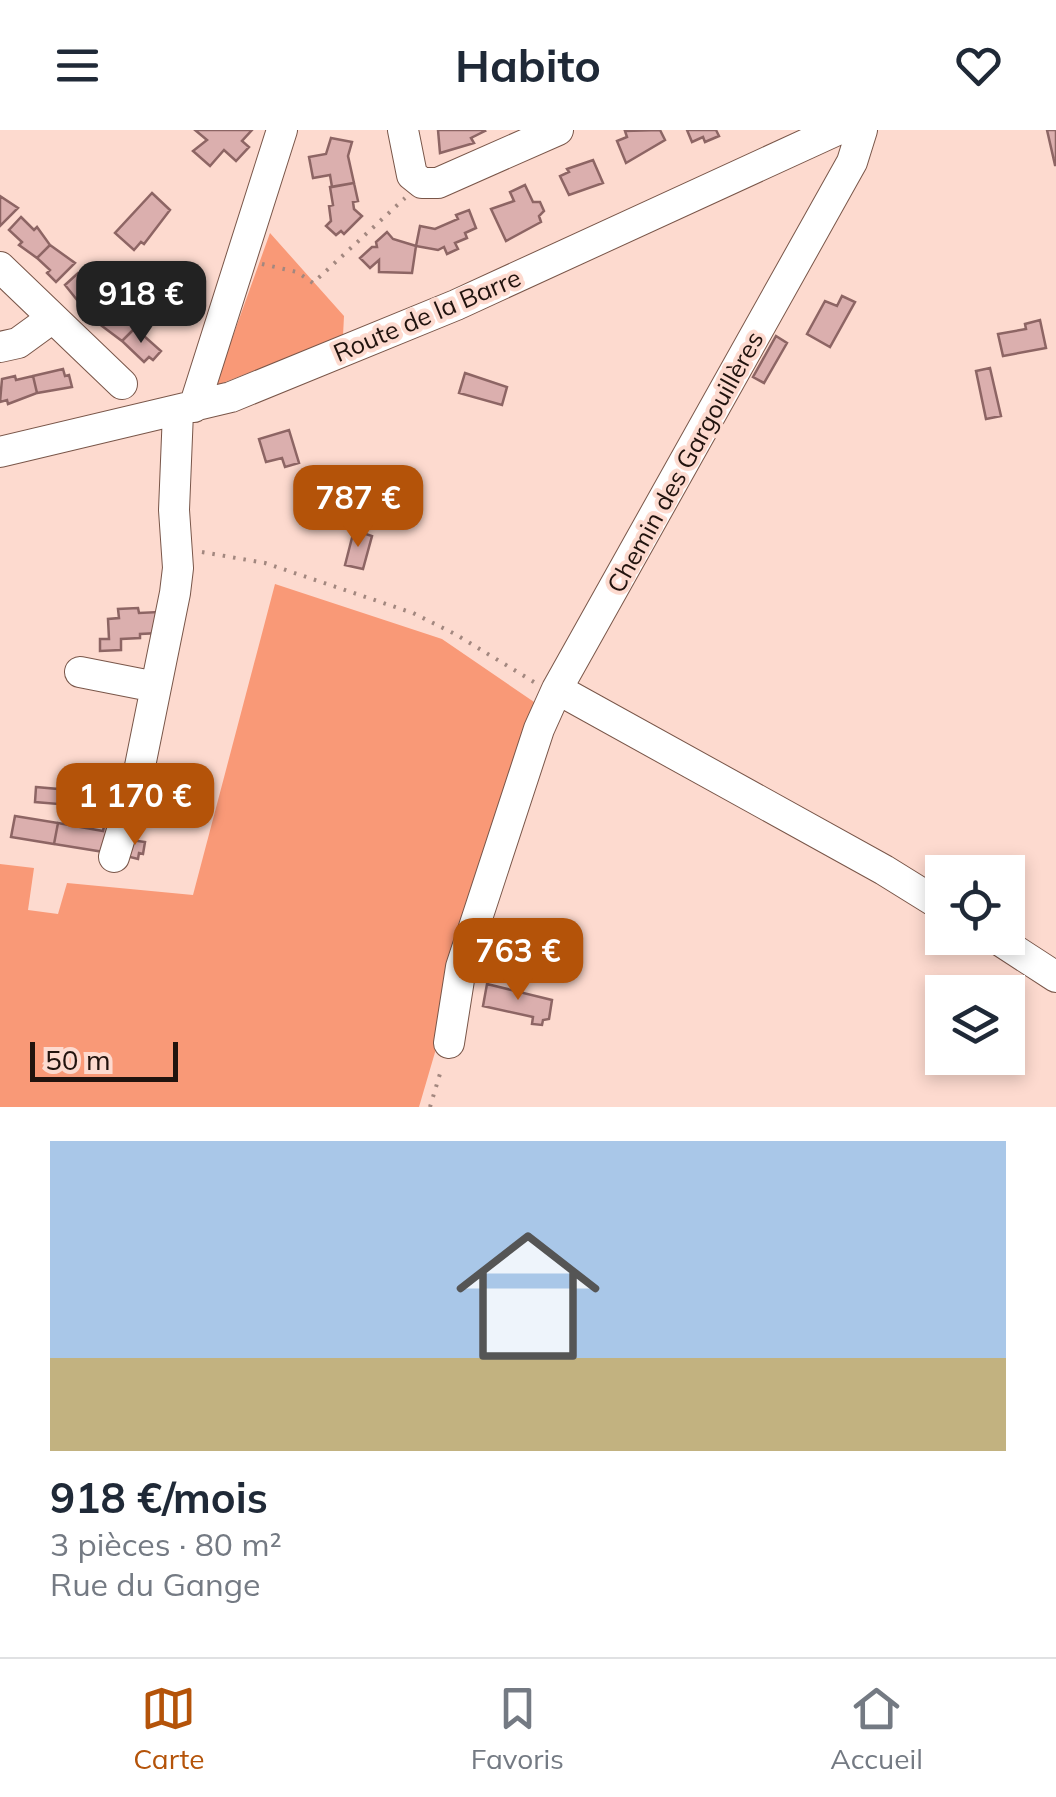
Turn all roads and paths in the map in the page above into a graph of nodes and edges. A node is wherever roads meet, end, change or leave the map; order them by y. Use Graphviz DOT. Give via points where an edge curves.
graph roads {
  1 [pos="282,130"];
  2 [pos="403,130"];
  3 [pos="558,130"];
  4 [pos="837,130"];
  5 [pos="862,130"];
  6 [pos="422,183"];
  7 [pos="243,260"];
  8 [pos="0,267"];
  9 [pos="51,319"];
  10 [pos="0,347"];
  11 [pos="122,384"];
  12 [pos="186,409"];
  13 [pos="0,452"];
  14 [pos="177,547"];
  15 [pos="80,672"];
  16 [pos="156,687"];
  17 [pos="558,690"];
  18 [pos="114,856"];
  19 [pos="925,895"];
  20 [pos="1022,955"];
  21 [pos="1056,977"];
  22 [pos="450,1043"];
  23 [pos="430,1107"];
  1 -- 7 [label="street"];
  2 -- 6 [label="street" via="412,175"];
  3 -- 6 [label="street" via="438,183"];
  4 -- 12 [label="street, Route de la Barre" via="456,305"];
  5 -- 17 [label="street, Chemin des Gargouillères" via="852,162"];
  6 -- 7 [label="path" via="313,283 297,272"];
  7 -- 12 [label="street"];
  8 -- 9 [label="street"];
  9 -- 10 [label="street" via="18,343"];
  9 -- 11 [label="street"];
  12 -- 13 [label="street, Route de la Barre"];
  12 -- 14 [label="street" via="174,498"];
  14 -- 16 [label="street"];
  14 -- 17 [label="path" via="265,563 413,614 527,680"];
  15 -- 16 [label="street"];
  16 -- 18 [label="street"];
  17 -- 19 [label="street"];
  17 -- 22 [label="street, Chemin des Gargouillères" via="539,729 461,967"];
  20 -- 21 [label="street"];
  22 -- 23 [label="path"];
}
